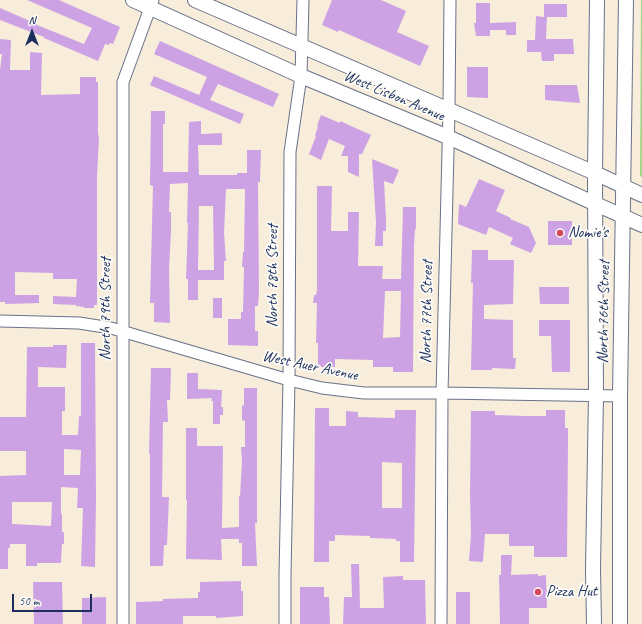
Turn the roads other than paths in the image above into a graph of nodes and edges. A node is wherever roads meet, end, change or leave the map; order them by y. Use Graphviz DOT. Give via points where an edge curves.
graph roads {
  1 [pos="133,0"];
  2 [pos="195,0"];
  3 [pos="303,0"];
  4 [pos="450,0"];
  5 [pos="596,0"];
  6 [pos="626,0"];
  7 [pos="152,4"];
  8 [pos="302,47"];
  9 [pos="301,76"];
  10 [pos="449,110"];
  11 [pos="448,137"];
  12 [pos="595,173"];
  13 [pos="623,186"];
  14 [pos="642,195"];
  15 [pos="595,202"];
  16 [pos="623,216"];
  17 [pos="642,225"];
  18 [pos="0,321"];
  19 [pos="122,331"];
  20 [pos="289,380"];
  21 [pos="442,393"];
  22 [pos="596,395"];
  23 [pos="620,396"];
  24 [pos="122,624"];
  25 [pos="285,624"];
  26 [pos="442,624"];
  27 [pos="594,624"];
  28 [pos="620,624"];
  1 -- 7 [label="main road, West Lisbon Avenue"];
  2 -- 8 [label="main road, West Lisbon Avenue"];
  3 -- 8 [label="street, North 78th Street"];
  4 -- 10 [label="street, North 77th Street"];
  5 -- 12 [label="main road, North 76th Street"];
  6 -- 13 [label="main road, North 76th Street"];
  7 -- 9 [label="main road, West Lisbon Avenue"];
  7 -- 19 [label="street, North 79th Street" via="123,82"];
  8 -- 9 [label="street, North 78th Street"];
  8 -- 10 [label="main road, West Lisbon Avenue"];
  9 -- 11 [label="main road, West Lisbon Avenue"];
  9 -- 20 [label="street, North 78th Street" via="290,152"];
  10 -- 11 [label="street, North 77th Street"];
  10 -- 12 [label="main road, West Lisbon Avenue"];
  11 -- 15 [label="main road, West Lisbon Avenue"];
  11 -- 21 [label="street, North 77th Street"];
  12 -- 13 [label="main road, West Lisbon Avenue"];
  12 -- 15 [label="main road, North 76th Street"];
  13 -- 14 [label="main road, West Lisbon Avenue"];
  13 -- 16 [label="main road, North 76th Street"];
  15 -- 16 [label="main road, West Lisbon Avenue"];
  15 -- 22 [label="main road, North 76th Street"];
  16 -- 17 [label="main road, West Lisbon Avenue"];
  16 -- 23 [label="main road, North 76th Street"];
  18 -- 19 [label="street, West Auer Avenue" via="79,323"];
  19 -- 20 [label="street, West Auer Avenue"];
  19 -- 24 [label="street, North 79th Street"];
  20 -- 21 [label="street, West Auer Avenue" via="322,388 364,393"];
  20 -- 25 [label="street, North 78th Street"];
  21 -- 22 [label="street, West Auer Avenue"];
  21 -- 26 [label="street, North 77th Street"];
  22 -- 23 [label="street, West Auer Avenue"];
  22 -- 27 [label="main road, North 76th Street"];
  23 -- 28 [label="main road, North 76th Street"];
}
